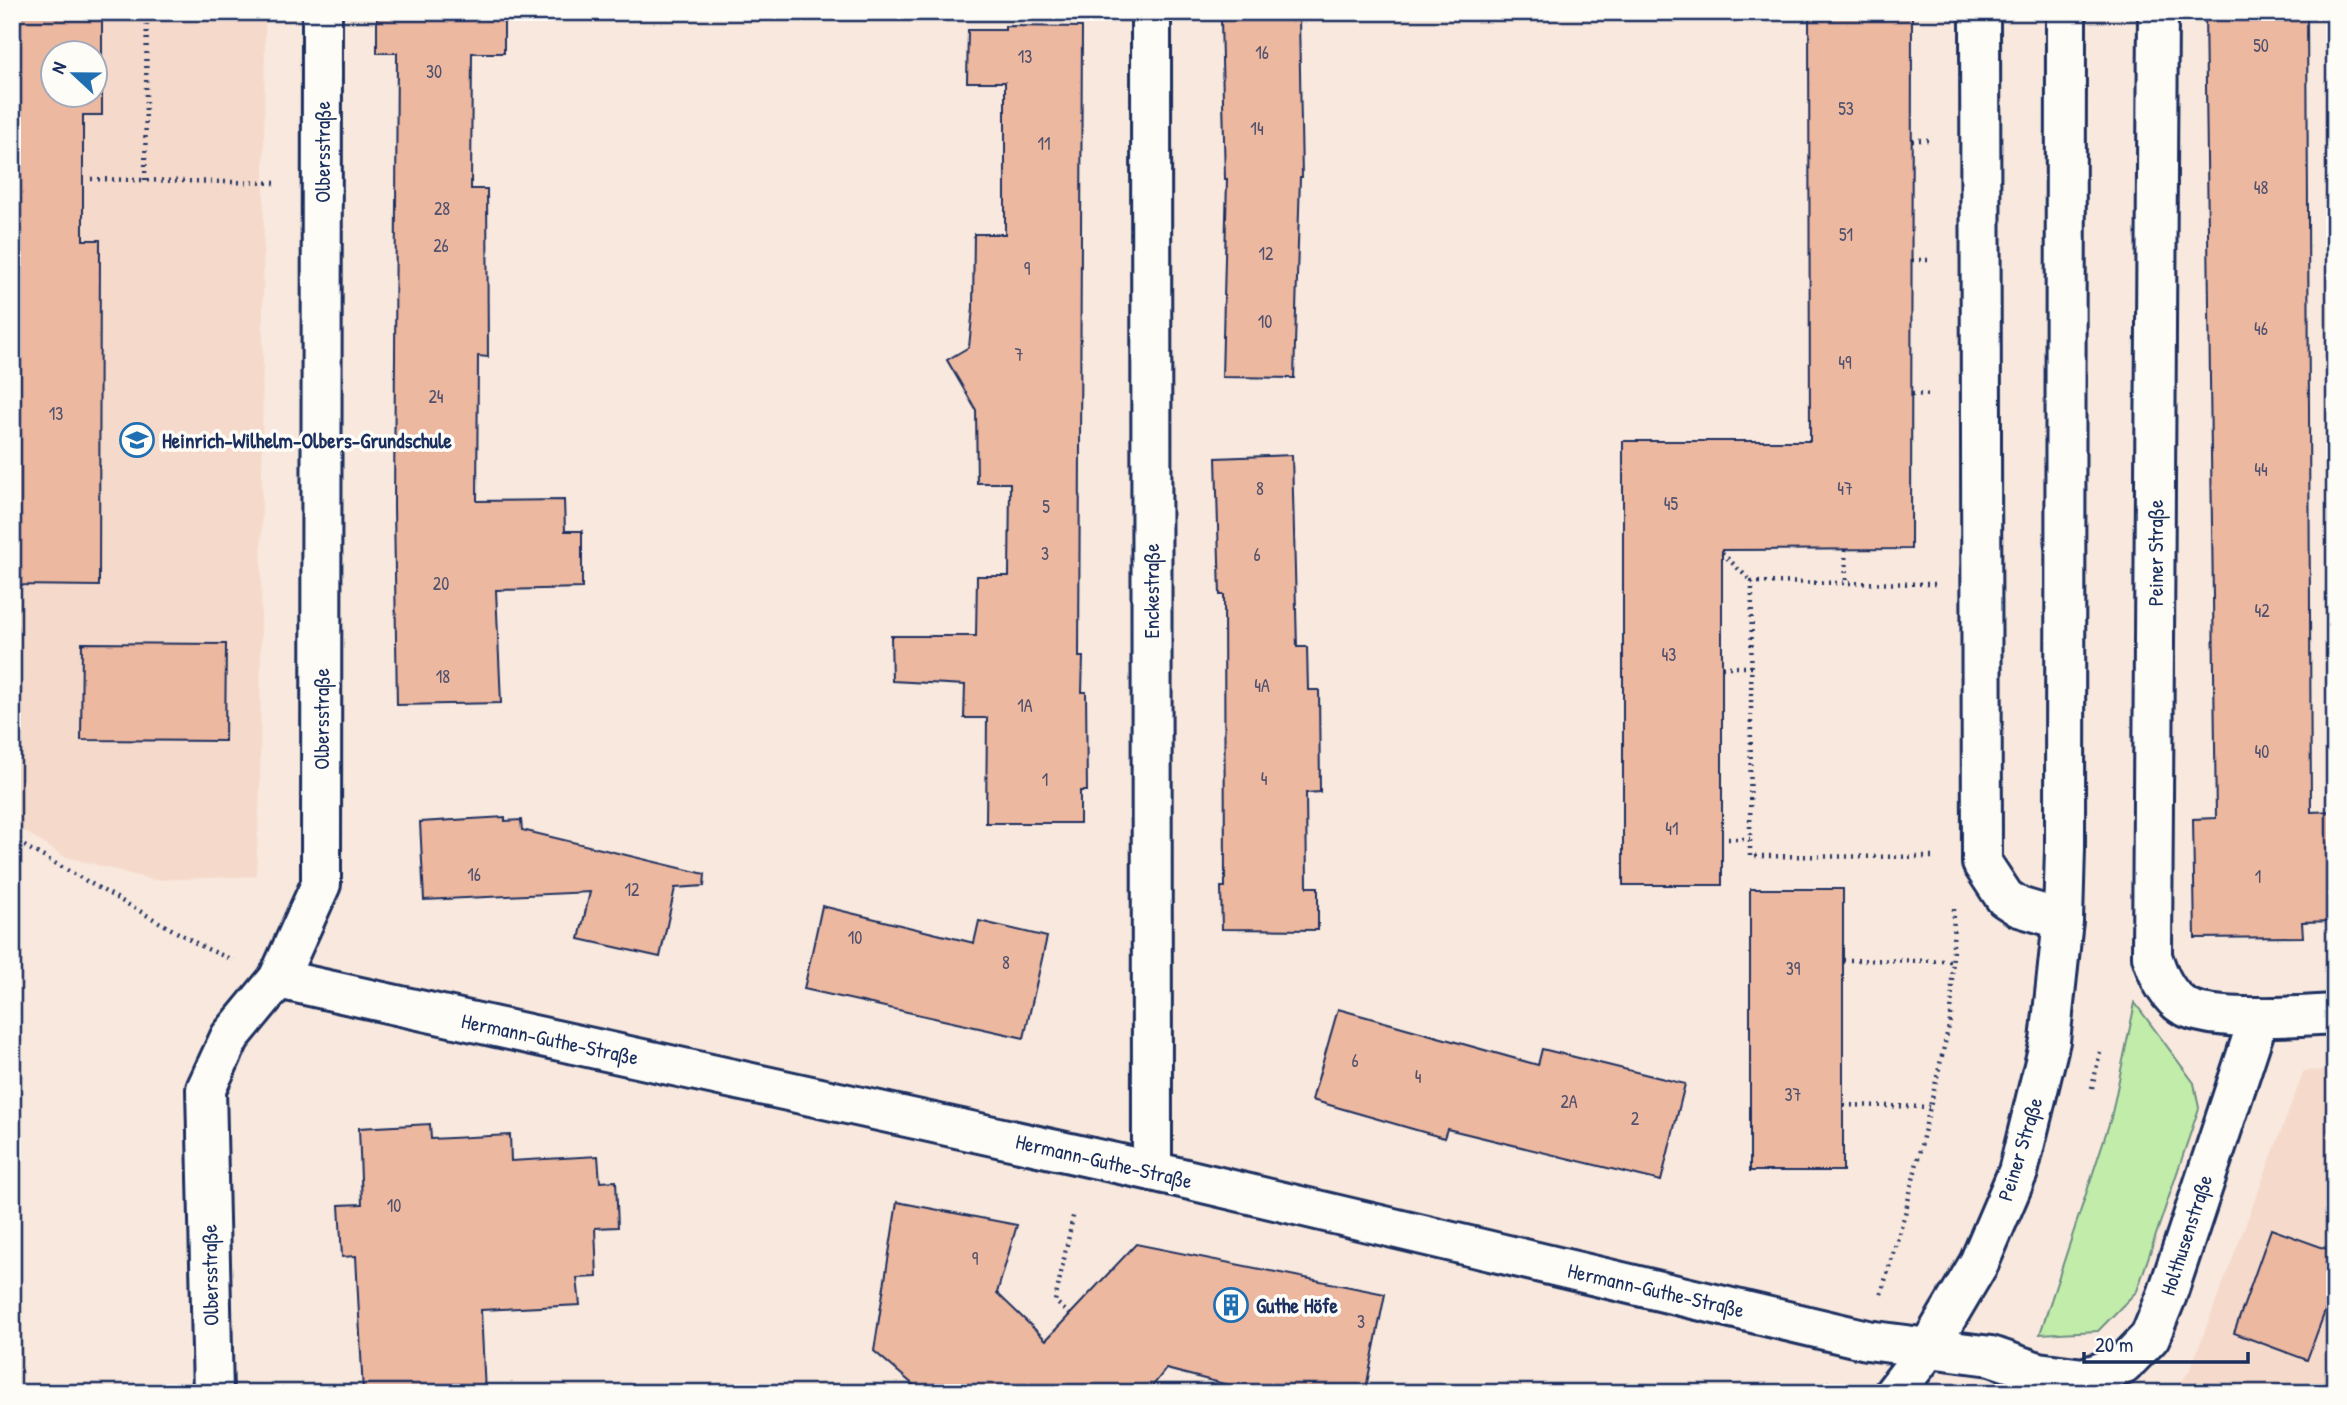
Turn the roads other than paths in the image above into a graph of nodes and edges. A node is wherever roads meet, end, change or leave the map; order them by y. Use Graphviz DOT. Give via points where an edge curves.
graph roads {
  1 [pos="322,12"];
  2 [pos="1151,12"];
  3 [pos="1980,12"];
  4 [pos="2066,12"];
  5 [pos="2158,12"];
  6 [pos="2063,920"];
  7 [pos="278,979"];
  8 [pos="2335,1014"];
  9 [pos="2259,1017"];
  10 [pos="1152,1171"];
  11 [pos="1928,1349"];
  12 [pos="213,1393"];
  13 [pos="1894,1393"];
  1 -- 7 [label="street, Olbersstraße" via="321,884"];
  2 -- 10 [label="street, Enckestraße"];
  3 -- 6 [label="street" via="1964,860 2019,907"];
  4 -- 6 [label="street, Peiner Straße"];
  5 -- 9 [label="street, Peiner Straße" via="2152,956 2161,982 2181,1004 2219,1016"];
  6 -- 11 [label="street, Peiner Straße" via="2050,1041 2018,1172 1979,1263"];
  7 -- 10 [label="street, Hermann-Guthe-Straße"];
  7 -- 12 [label="street, Olbersstraße" via="230,1037 206,1089"];
  8 -- 9 [label="street"];
  9 -- 11 [label="street, Holthusenstraße" via="2167,1295 2150,1337 2123,1365 2083,1378 2038,1372 1991,1356"];
  10 -- 11 [label="street, Hermann-Guthe-Straße" via="1867,1340"];
  11 -- 13 [label="street, Peiner Straße"];
}
